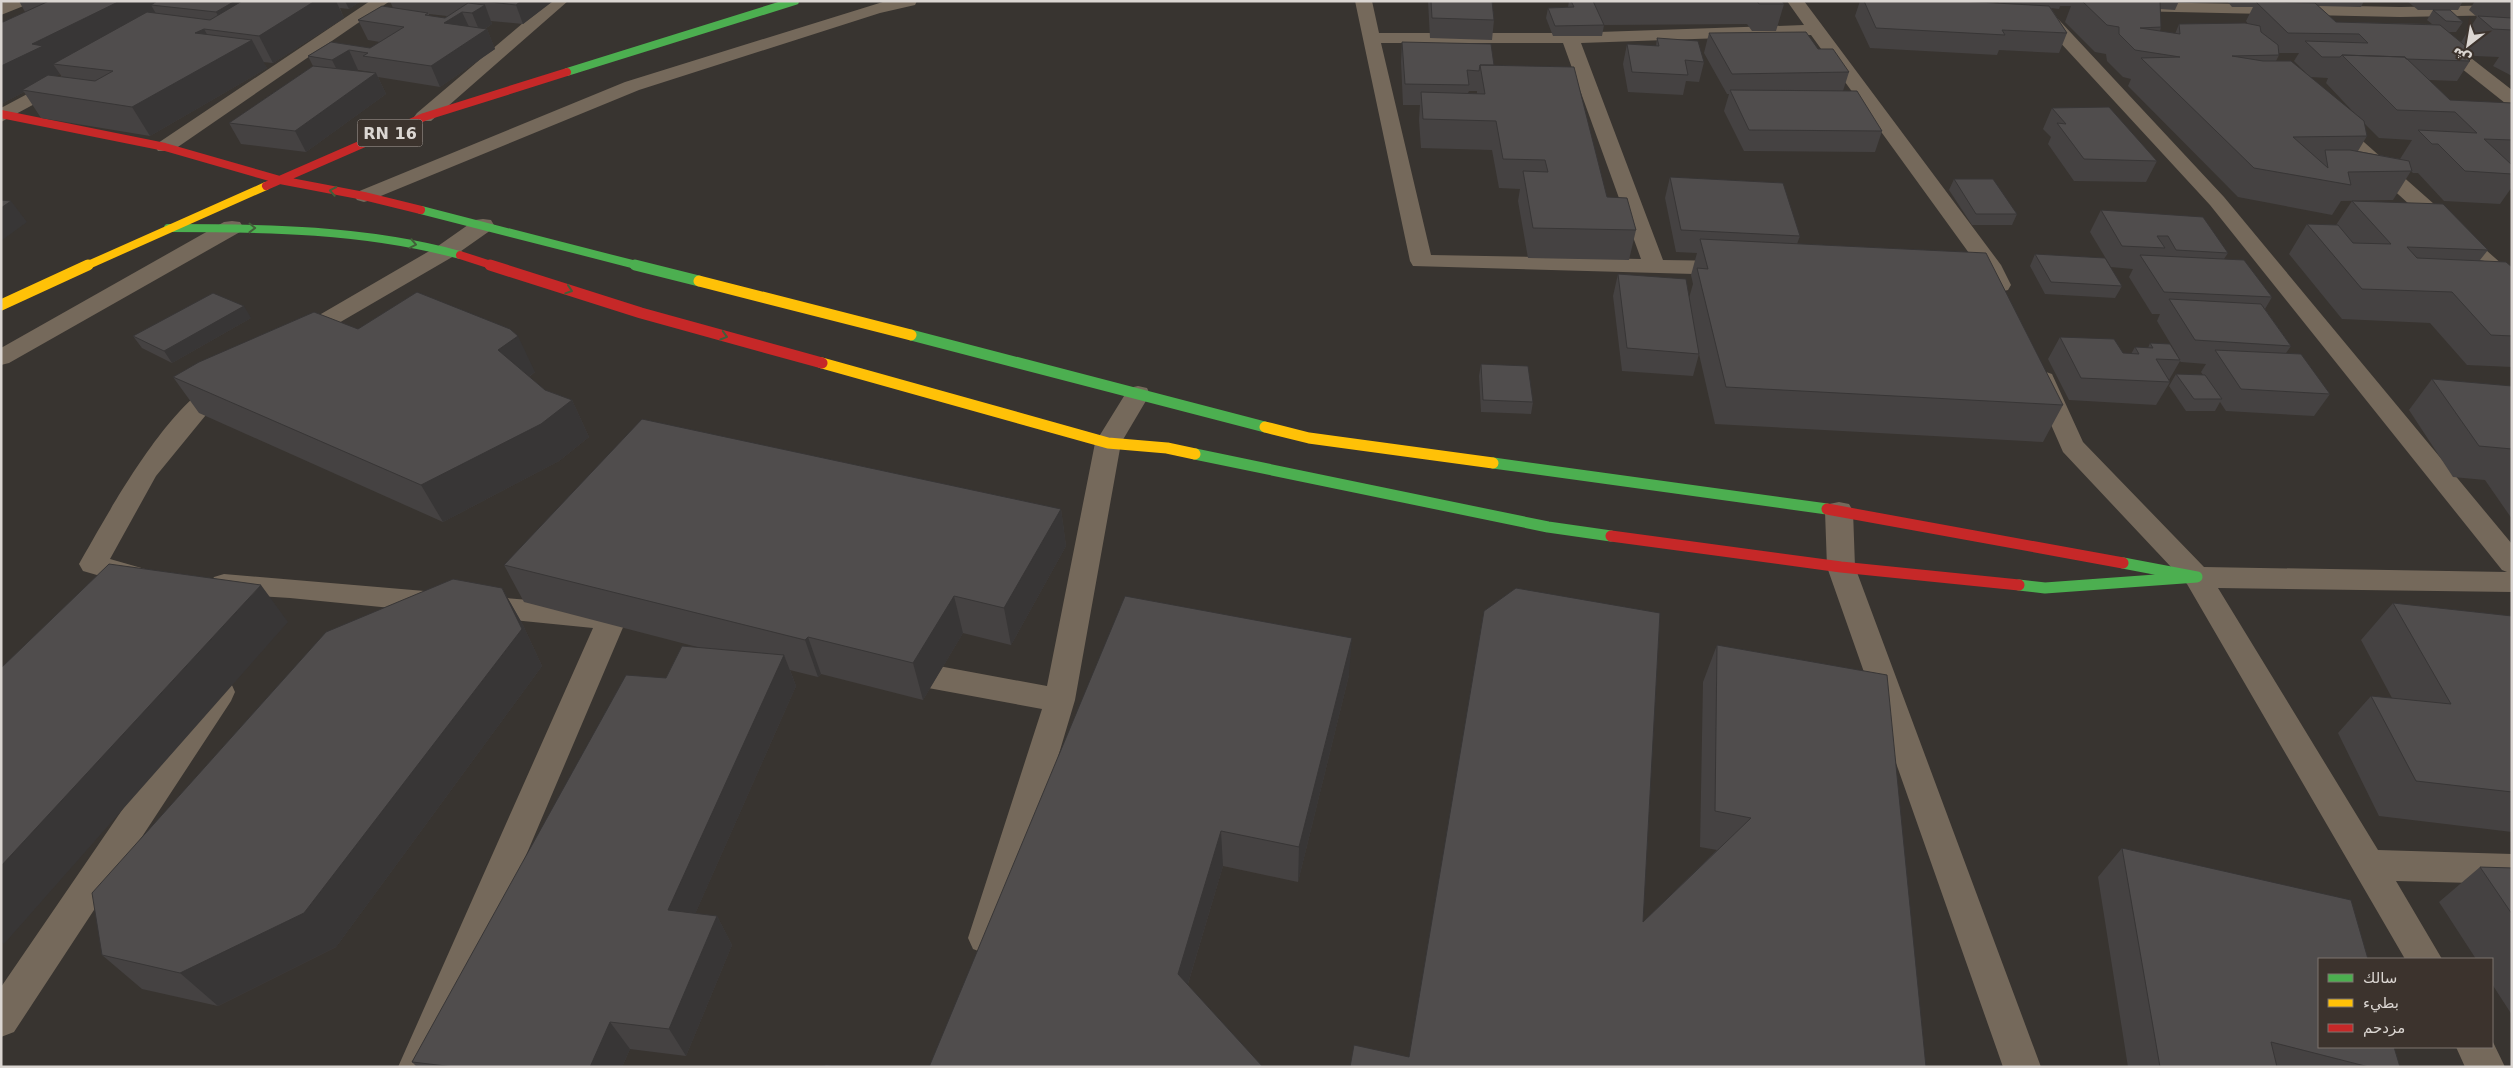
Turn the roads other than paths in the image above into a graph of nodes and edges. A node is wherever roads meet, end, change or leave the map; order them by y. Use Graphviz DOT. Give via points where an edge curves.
graph roads {
  1 [pos="20,1"];
  2 [pos="382,1"];
  3 [pos="560,1"];
  4 [pos="795,1"];
  5 [pos="908,1"];
  6 [pos="1363,1"];
  7 [pos="1795,1"];
  8 [pos="2385,1"];
  9 [pos="2038,5"];
  10 [pos="2199,5"];
  11 [pos="2124,7"];
  12 [pos="1,10"];
  13 [pos="2512,10"];
  14 [pos="2400,12"];
  15 [pos="2225,28"];
  16 [pos="1817,30"];
  17 [pos="1373,38"];
  18 [pos="1570,38"];
  19 [pos="78,72"];
  20 [pos="2512,98"];
  21 [pos="2321,114"];
  22 [pos="2,115"];
  23 [pos="424,117"];
  24 [pos="165,147"];
  25 [pos="280,180"];
  26 [pos="364,196"];
  27 [pos="483,225"];
  28 [pos="232,227"];
  29 [pos="168,228"];
  30 [pos="446,250"];
  31 [pos="1655,267"];
  32 [pos="1754,268"];
  33 [pos="1964,269"];
  34 [pos="1994,270"];
  35 [pos="2512,285"];
  36 [pos="3,304"];
  37 [pos="2009,305"];
  38 [pos="277,350"];
  39 [pos="1,358"];
  40 [pos="2033,358"];
  41 [pos="246,371"];
  42 [pos="1138,394"];
  43 [pos="1108,443"];
  44 [pos="1839,510"];
  45 [pos="2512,563"];
  46 [pos="1841,567"];
  47 [pos="124,573"];
  48 [pos="2197,577"];
  49 [pos="160,581"];
  50 [pos="2512,582"];
  51 [pos="200,583"];
  52 [pos="105,595"];
  53 [pos="875,666"];
  54 [pos="234,671"];
  55 [pos="1060,700"];
  56 [pos="2369,865"];
  57 [pos="2512,869"];
  58 [pos="2423,958"];
  59 [pos="978,963"];
  60 [pos="1,1019"];
  61 [pos="2476,1048"];
  62 [pos="417,1067"];
  63 [pos="2022,1067"];
  64 [pos="2486,1067"];
  1 -- 12 [label="street"];
  2 -- 24 [label="street"];
  3 -- 23 [label="street"];
  4 -- 23 [label="street, RN 16"];
  5 -- 26 [label="street" via="632,86"];
  6 -- 17 [label="street"];
  7 -- 16 [label="street"];
  8 -- 14 [label="street"];
  9 -- 45 [label="street" via="2218,201"];
  10 -- 11 [label="street"];
  10 -- 14 [label="street"];
  10 -- 15 [label="street"];
  13 -- 14 [label="street"];
  14 -- 20 [label="street"];
  16 -- 18 [label="street"];
  16 -- 34 [label="street"];
  17 -- 18 [label="street"];
  17 -- 31 [label="street" via="1421,262"];
  18 -- 31 [label="street"];
  19 -- 22 [label="street"];
  21 -- 35 [label="street"];
  22 -- 24 [label="street"];
  23 -- 25 [label="street, RN 16"];
  24 -- 25 [label="street"];
  26 -- 25 [label="street, one-way"];
  25 -- 29 [label="street, RN 16"];
  26 -- 27 [label="street"];
  27 -- 30 [label="street"];
  27 -- 42 [label="street"];
  28 -- 29 [label="street"];
  28 -- 30 [label="street, one-way" via="353,232"];
  28 -- 39 [label="street"];
  29 -- 36 [label="street, RN 16"];
  30 -- 38 [label="street"];
  30 -- 43 [label="street, one-way" via="641,312"];
  31 -- 32 [label="street"];
  33 -- 34 [label="street"];
  34 -- 37 [label="street"];
  40 -- 48 [label="street" via="2072,446"];
  41 -- 47 [label="street" via="201,404 146,471 93,564"];
  42 -- 43 [label="street"];
  42 -- 44 [label="street" via="1309,438"];
  43 -- 46 [label="street" via="1167,448 1548,527"];
  43 -- 55 [label="street"];
  44 -- 46 [label="street"];
  44 -- 48 [label="street"];
  46 -- 48 [label="street" via="2045,588"];
  46 -- 63 [label="street"];
  47 -- 49 [label="street"];
  47 -- 52 [label="street"];
  48 -- 50 [label="street"];
  48 -- 56 [label="street"];
  51 -- 62 [label="street" via="282,601 627,621"];
  53 -- 55 [label="street"];
  54 -- 60 [label="street"];
  55 -- 59 [label="street"];
  56 -- 57 [label="street"];
  56 -- 58 [label="street"];
  61 -- 64 [label="street"];
}
